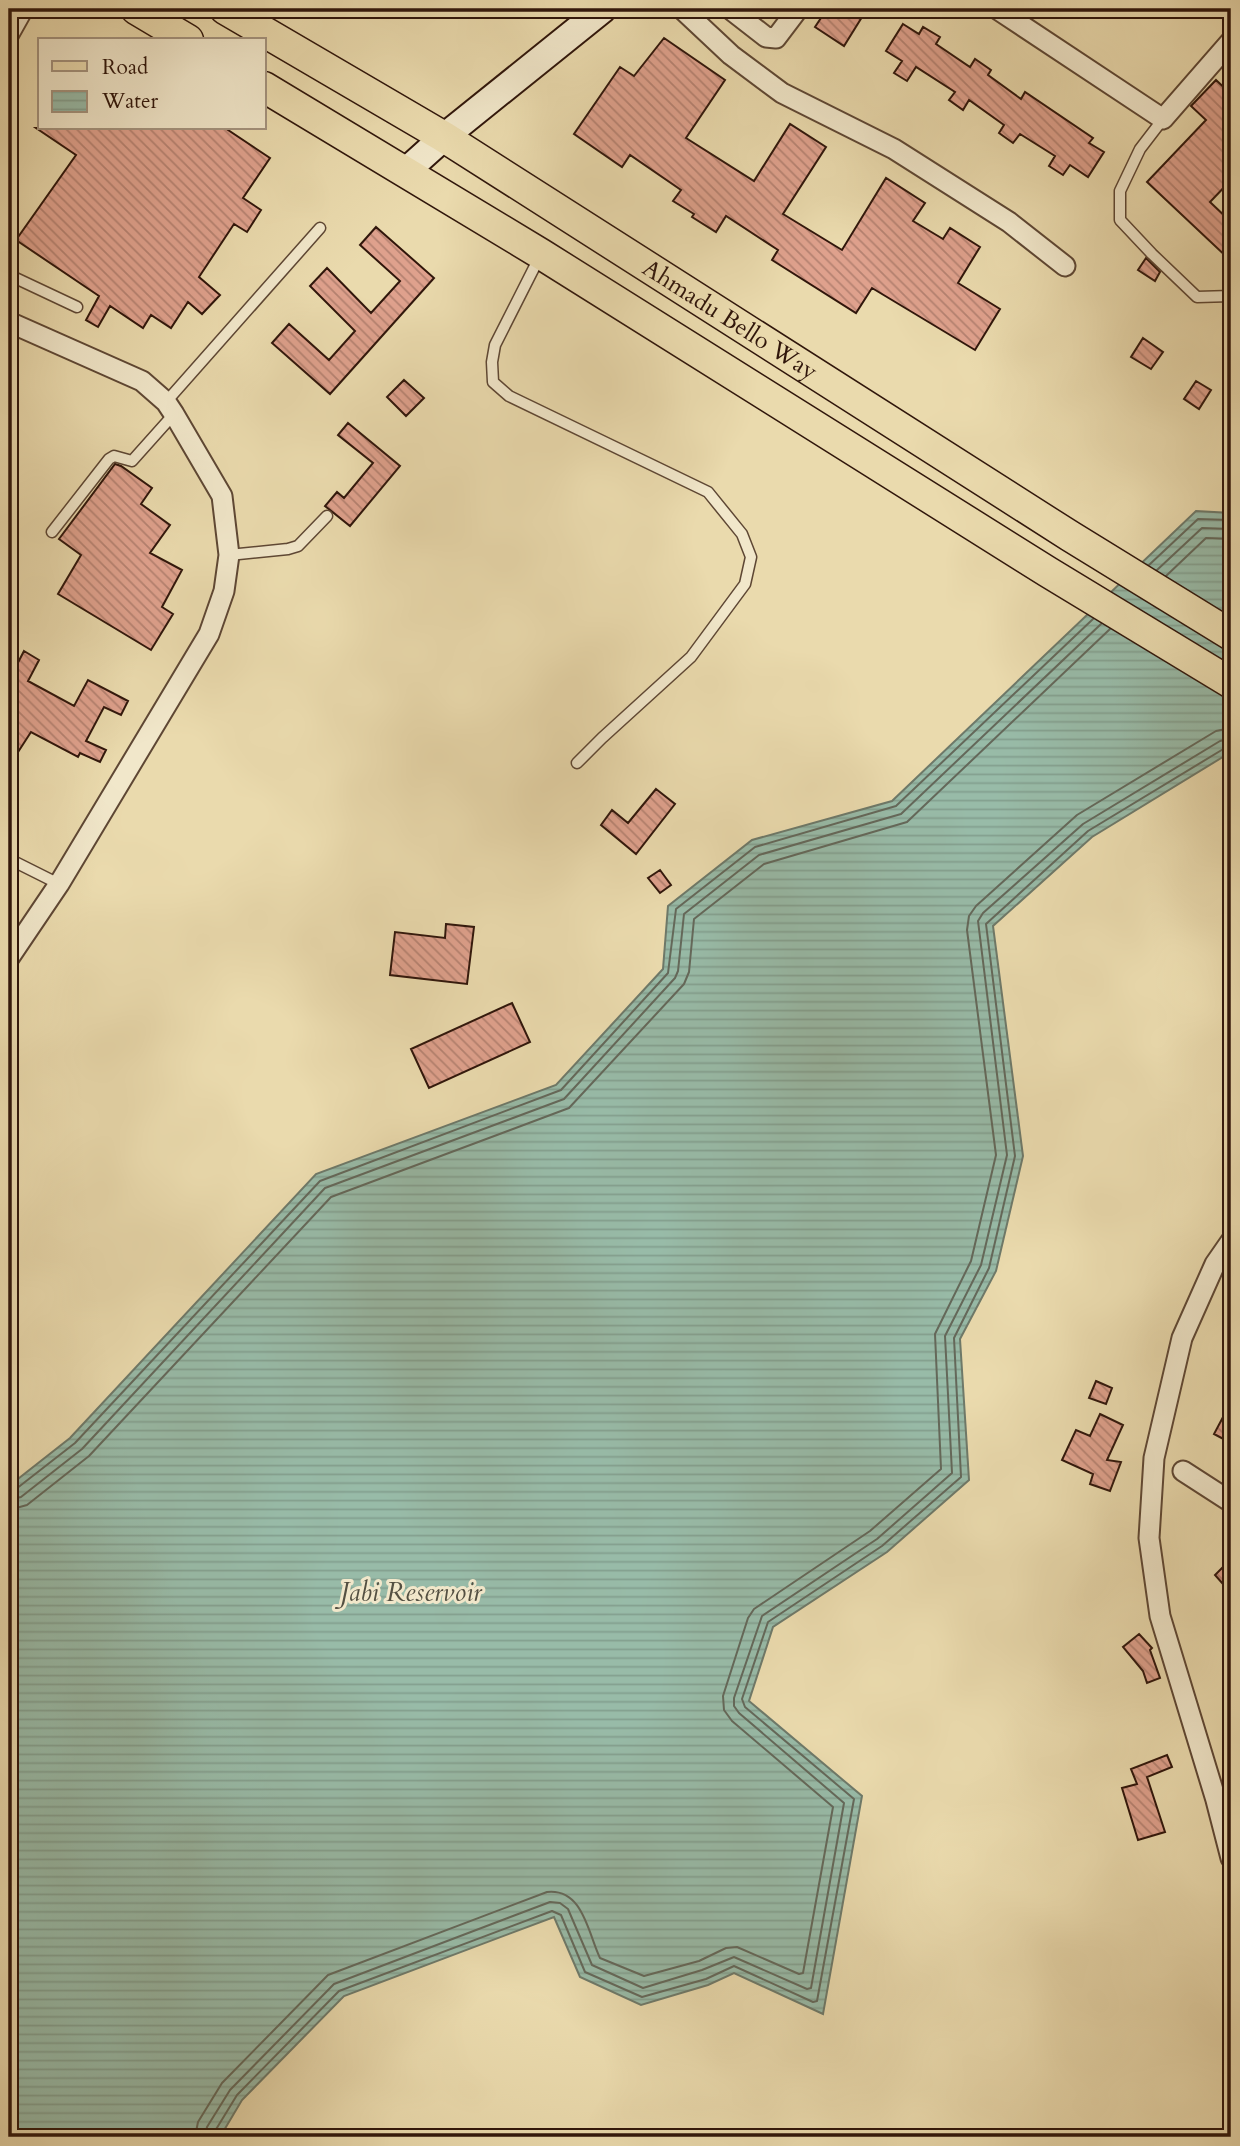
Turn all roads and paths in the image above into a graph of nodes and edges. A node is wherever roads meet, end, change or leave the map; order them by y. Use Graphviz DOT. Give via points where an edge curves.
graph roads {
  1 [pos="23,9"];
  2 [pos="136,9"];
  3 [pos="225,9"];
  4 [pos="603,9"];
  5 [pos="682,9"];
  6 [pos="730,9"];
  7 [pos="798,9"];
  8 [pos="997,9"];
  9 [pos="10,29"];
  10 [pos="185,38"];
  11 [pos="1231,41"];
  12 [pos="266,88"];
  13 [pos="1163,119"];
  14 [pos="444,137"];
  15 [pos="405,172"];
  16 [pos="320,228"];
  17 [pos="541,254"];
  18 [pos="1065,265"];
  19 [pos="9,275"];
  20 [pos="1231,296"];
  21 [pos="77,307"];
  22 [pos="9,321"];
  23 [pos="170,408"];
  24 [pos="327,516"];
  25 [pos="52,532"];
  26 [pos="229,555"];
  27 [pos="1231,635"];
  28 [pos="1231,683"];
  29 [pos="578,763"];
  30 [pos="9,859"];
  31 [pos="59,884"];
  32 [pos="9,958"];
  33 [pos="1231,1241"];
  34 [pos="1183,1471"];
  35 [pos="1231,1502"];
  36 [pos="1231,1858"];
  1 -- 9 [label="street"];
  2 -- 10 [label="main road"];
  3 -- 14 [label="main road, Ahmadu Bello Way"];
  4 -- 14 [label="street"];
  5 -- 18 [label="street" via="731,55 782,93 894,149 1009,222"];
  6 -- 7 [label="street" via="766,37 776,38"];
  8 -- 13 [label="street"];
  11 -- 13 [label="street"];
  12 -- 15 [label="main road, Ahmadu Bello Way"];
  13 -- 20 [label="lane" via="1140,149 1120,191 1120,219 1197,297"];
  14 -- 15 [label="street"];
  14 -- 27 [label="main road, Ahmadu Bello Way"];
  15 -- 17 [label="main road, Ahmadu Bello Way"];
  16 -- 23 [label="lane"];
  17 -- 28 [label="main road, Ahmadu Bello Way"];
  17 -- 29 [label="lane" via="495,345 493,382 509,396 708,492 742,534 751,558 745,584 691,657"];
  19 -- 21 [label="lane"];
  22 -- 23 [label="street" via="142,382"];
  23 -- 25 [label="lane" via="132,461 109,459"];
  23 -- 26 [label="street" via="222,496"];
  24 -- 26 [label="lane" via="298,546 288,550"];
  26 -- 31 [label="street" via="224,591 209,634"];
  30 -- 31 [label="lane"];
  31 -- 32 [label="street"];
  33 -- 36 [label="street" via="1215,1264 1182,1338 1154,1458 1149,1538 1160,1616"];
  34 -- 35 [label="street"];
}
